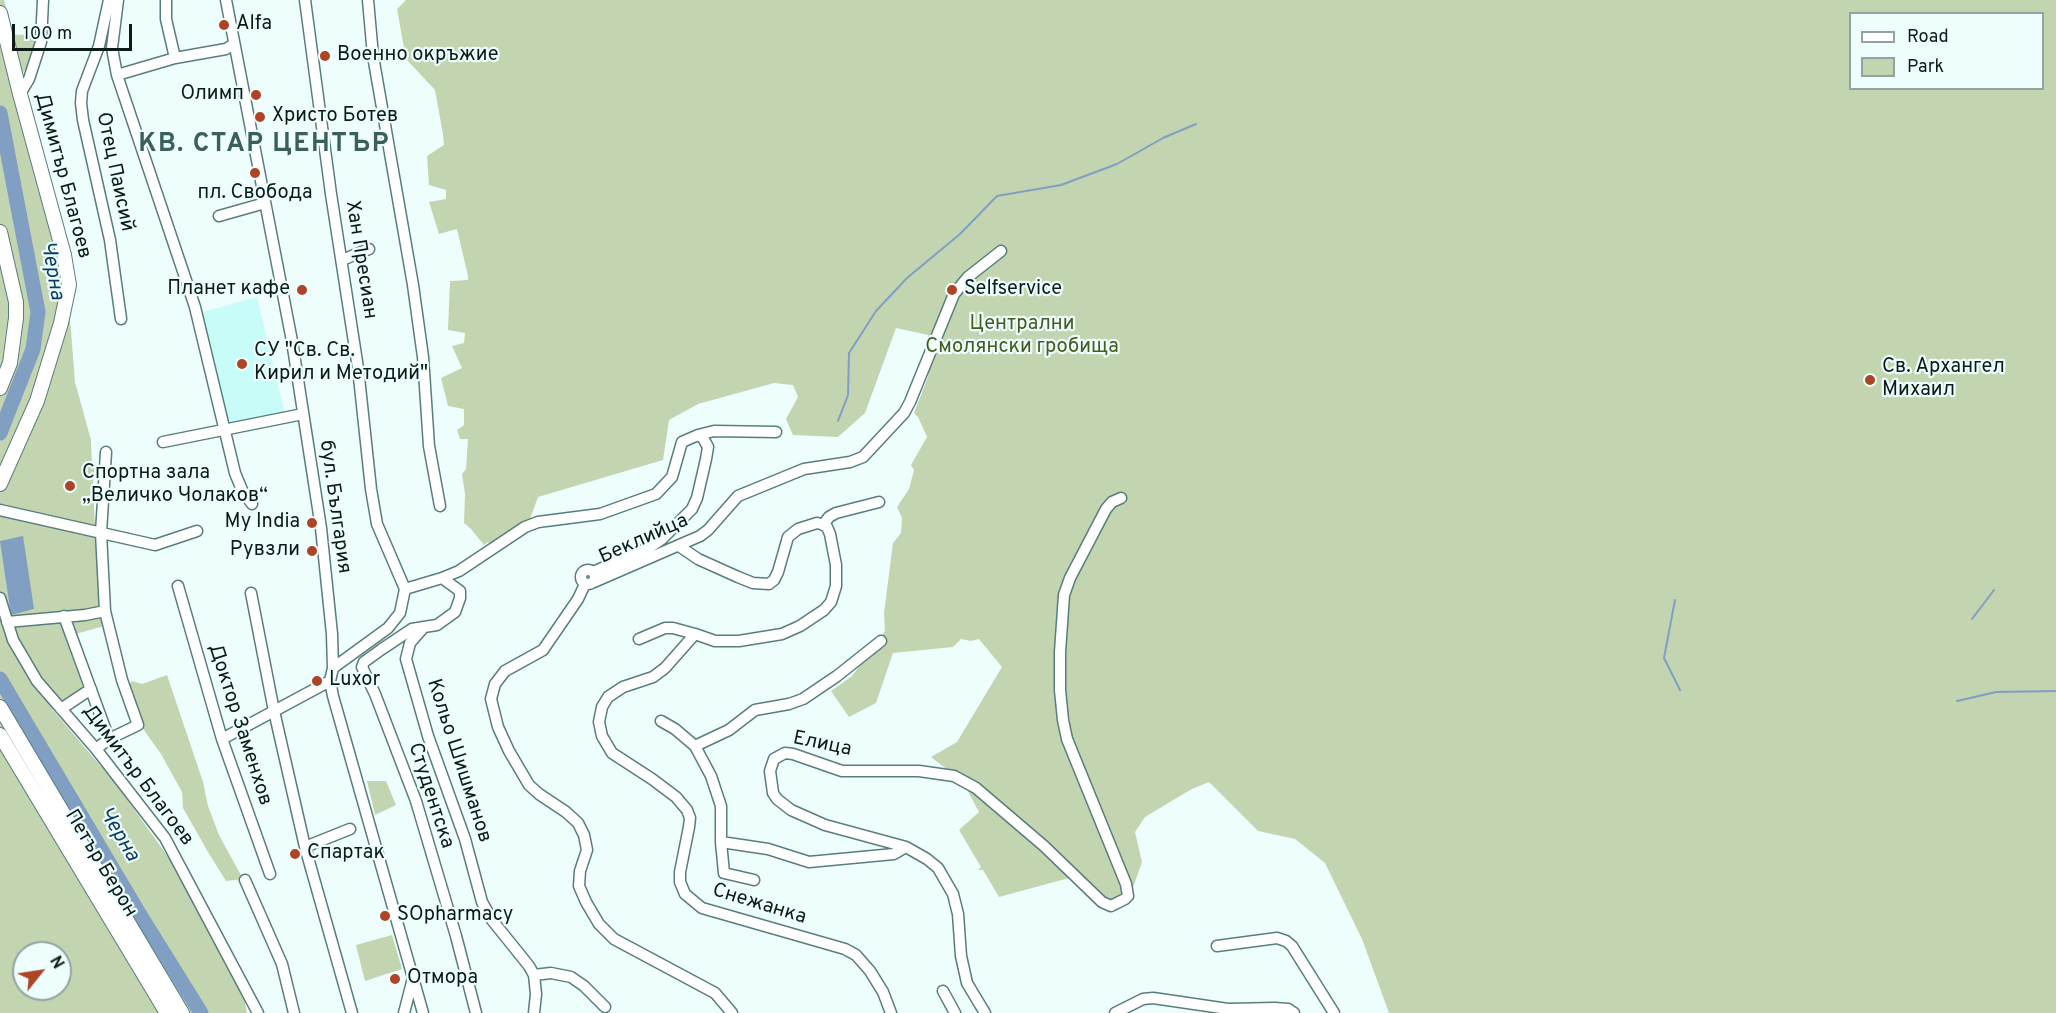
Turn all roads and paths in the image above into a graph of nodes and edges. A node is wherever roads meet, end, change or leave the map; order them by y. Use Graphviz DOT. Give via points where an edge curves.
graph roads {
  1 [pos="43,0"];
  2 [pos="109,0"];
  3 [pos="118,0"];
  4 [pos="166,0"];
  5 [pos="226,0"];
  6 [pos="305,0"];
  7 [pos="368,0"];
  8 [pos="0,13"];
  9 [pos="234,44"];
  10 [pos="175,58"];
  11 [pos="117,75"];
  12 [pos="20,94"];
  13 [pos="265,203"];
  14 [pos="219,216"];
  15 [pos="0,232"];
  16 [pos="369,249"];
  17 [pos="1001,251"];
  18 [pos="342,260"];
  19 [pos="121,319"];
  20 [pos="0,388"];
  21 [pos="303,414"];
  22 [pos="225,429"];
  23 [pos="776,432"];
  24 [pos="698,435"];
  25 [pos="163,442"];
  26 [pos="106,452"];
  27 [pos="0,484"];
  28 [pos="1121,498"];
  29 [pos="879,502"];
  30 [pos="252,504"];
  31 [pos="440,507"];
  32 [pos="0,510"];
  33 [pos="823,525"];
  34 [pos="197,531"];
  35 [pos="101,533"];
  36 [pos="679,546"];
  37 [pos="442,578"];
  38 [pos="591,579"];
  39 [pos="178,586"];
  40 [pos="405,592"];
  41 [pos="251,593"];
  42 [pos="0,598"];
  43 [pos="105,611"];
  44 [pos="64,616"];
  45 [pos="7,622"];
  46 [pos="424,627"];
  47 [pos="695,634"];
  48 [pos="639,639"];
  49 [pos="881,641"];
  50 [pos="333,668"];
  51 [pos="330,681"];
  52 [pos="91,689"];
  53 [pos="0,707"];
  54 [pos="62,709"];
  55 [pos="274,711"];
  56 [pos="661,721"];
  57 [pos="0,735"];
  58 [pos="109,739"];
  59 [pos="222,739"];
  60 [pos="695,746"];
  61 [pos="96,749"];
  62 [pos="350,829"];
  63 [pos="721,842"];
  64 [pos="305,847"];
  65 [pos="906,847"];
  66 [pos="270,874"];
  67 [pos="245,880"];
  68 [pos="754,880"];
  69 [pos="1217,946"];
  70 [pos="534,975"];
  71 [pos="413,978"];
  72 [pos="943,991"];
  73 [pos="605,1006"];
  74 [pos="167,1013"];
  75 [pos="182,1013"];
  76 [pos="258,1013"];
  77 [pos="294,1013"];
  78 [pos="352,1013"];
  79 [pos="404,1013"];
  80 [pos="423,1013"];
  81 [pos="476,1013"];
  82 [pos="534,1013"];
  83 [pos="732,1013"];
  84 [pos="891,1013"];
  85 [pos="955,1013"];
  86 [pos="985,1013"];
  87 [pos="1115,1013"];
  88 [pos="1294,1013"];
  89 [pos="1334,1013"];
  1 -- 12 [label="street" via="41,42"];
  2 -- 19 [label="street, Отец Паисий" via="81,103 110,240"];
  3 -- 11 [label="street" via="111,48"];
  4 -- 10 [label="street"];
  5 -- 9 [label="street, бул. България"];
  6 -- 18 [label="street, Хан Пресиан"];
  7 -- 31 [label="street" via="373,56 413,285 429,446"];
  8 -- 12 [label="main road, Димитър Благоев"];
  9 -- 10 [label="street"];
  9 -- 13 [label="street, бул. България"];
  10 -- 11 [label="street"];
  11 -- 22 [label="street" via="195,307"];
  12 -- 27 [label="main road, Димитър Благоев" via="69,285 37,401"];
  13 -- 14 [label="street"];
  13 -- 21 [label="street, бул. България"];
  15 -- 20 [label="main road" via="16,302 10,363"];
  16 -- 18 [label="street"];
  17 -- 36 [label="street, Беклийца" via="968,277 954,294 904,413 863,457 804,469 738,496 708,530"];
  18 -- 40 [label="street, Хан Пресиан" via="370,489 377,524"];
  21 -- 22 [label="street"];
  21 -- 50 [label="street, бул. България" via="321,528"];
  22 -- 25 [label="street"];
  22 -- 30 [label="street" via="235,473"];
  23 -- 24 [label="street" via="714,431"];
  24 -- 37 [label="street" via="682,442 672,477 656,494 600,514 525,527"];
  24 -- 38 [label="street" via="708,447 698,498 692,509 650,547"];
  26 -- 35 [label="street"];
  28 -- 65 [label="street, Елица" via="1106,509 1064,595 1060,690 1067,739 1128,897 1111,906 1102,902 1036,839 976,788 954,776 919,771 842,771 785,753 774,759 771,787 777,799 792,810 825,825"];
  29 -- 33 [label="street" via="836,513"];
  32 -- 35 [label="street"];
  33 -- 36 [label="street" via="809,525 788,537 778,572 769,584 738,577"];
  33 -- 47 [label="street" via="830,534 836,565 836,586 824,610 800,626 761,638 715,640"];
  34 -- 35 [label="street" via="155,545"];
  35 -- 43 [label="street"];
  36 -- 38 [label="street, Беклийца"];
  37 -- 40 [label="street"];
  37 -- 46 [label="street" via="460,591 455,612 437,625"];
  38 -- 83 [label="street" via="543,650 505,671 495,684 491,699 498,727 529,785 578,823 587,850 579,872 579,886 599,924 614,939 715,993"];
  39 -- 59 [label="street, Доктор Заменхов"];
  40 -- 50 [label="street" via="400,613 388,628"];
  41 -- 55 [label="street"];
  42 -- 45 [label="street, Димитър Благоев"];
  43 -- 44 [label="street"];
  43 -- 58 [label="street" via="138,725"];
  44 -- 45 [label="street"];
  44 -- 52 [label="street"];
  45 -- 54 [label="street, Димитър Благоев" via="37,681"];
  46 -- 70 [label="street, Кольо Шишманов" via="410,643 406,659 428,736 465,839 482,902"];
  46 -- 81 [label="street, Студентска" via="412,629 362,667 416,801"];
  47 -- 48 [label="street" via="665,628"];
  47 -- 84 [label="street, Снежанка" via="653,677 623,687 608,697 599,722 602,736 612,753 676,797 687,810 689,827 680,872 685,894 702,908 855,955 870,971"];
  49 -- 60 [label="street" via="804,699 755,710 729,730"];
  50 -- 51 [label="street, бул. България"];
  51 -- 55 [label="street"];
  51 -- 71 [label="street, бул. България"];
  52 -- 54 [label="street"];
  52 -- 58 [label="street"];
  53 -- 75 [label="main road, Петър Берон"];
  54 -- 61 [label="street, Димитър Благоев"];
  55 -- 59 [label="street"];
  55 -- 64 [label="street"];
  56 -- 60 [label="street"];
  57 -- 74 [label="main road, Петър Берон"];
  58 -- 61 [label="street"];
  59 -- 66 [label="street, Доктор Заменхов"];
  60 -- 63 [label="street" via="721,806"];
  61 -- 76 [label="street, Димитър Благоев" via="165,838"];
  62 -- 64 [label="street"];
  63 -- 65 [label="street" via="768,849 810,862 894,854"];
  63 -- 68 [label="street" via="724,873"];
  64 -- 78 [label="street"];
  65 -- 86 [label="street, Елица" via="938,868 950,887 958,914 967,983"];
  67 -- 77 [label="street" via="282,964"];
  69 -- 89 [label="street" via="1277,938 1286,941"];
  70 -- 73 [label="street" via="571,977"];
  70 -- 82 [label="street"];
  71 -- 79 [label="street"];
  71 -- 80 [label="street, бул. България"];
  72 -- 85 [label="street"];
  87 -- 88 [label="street" via="1152,998 1228,1010 1275,1008"];
}
